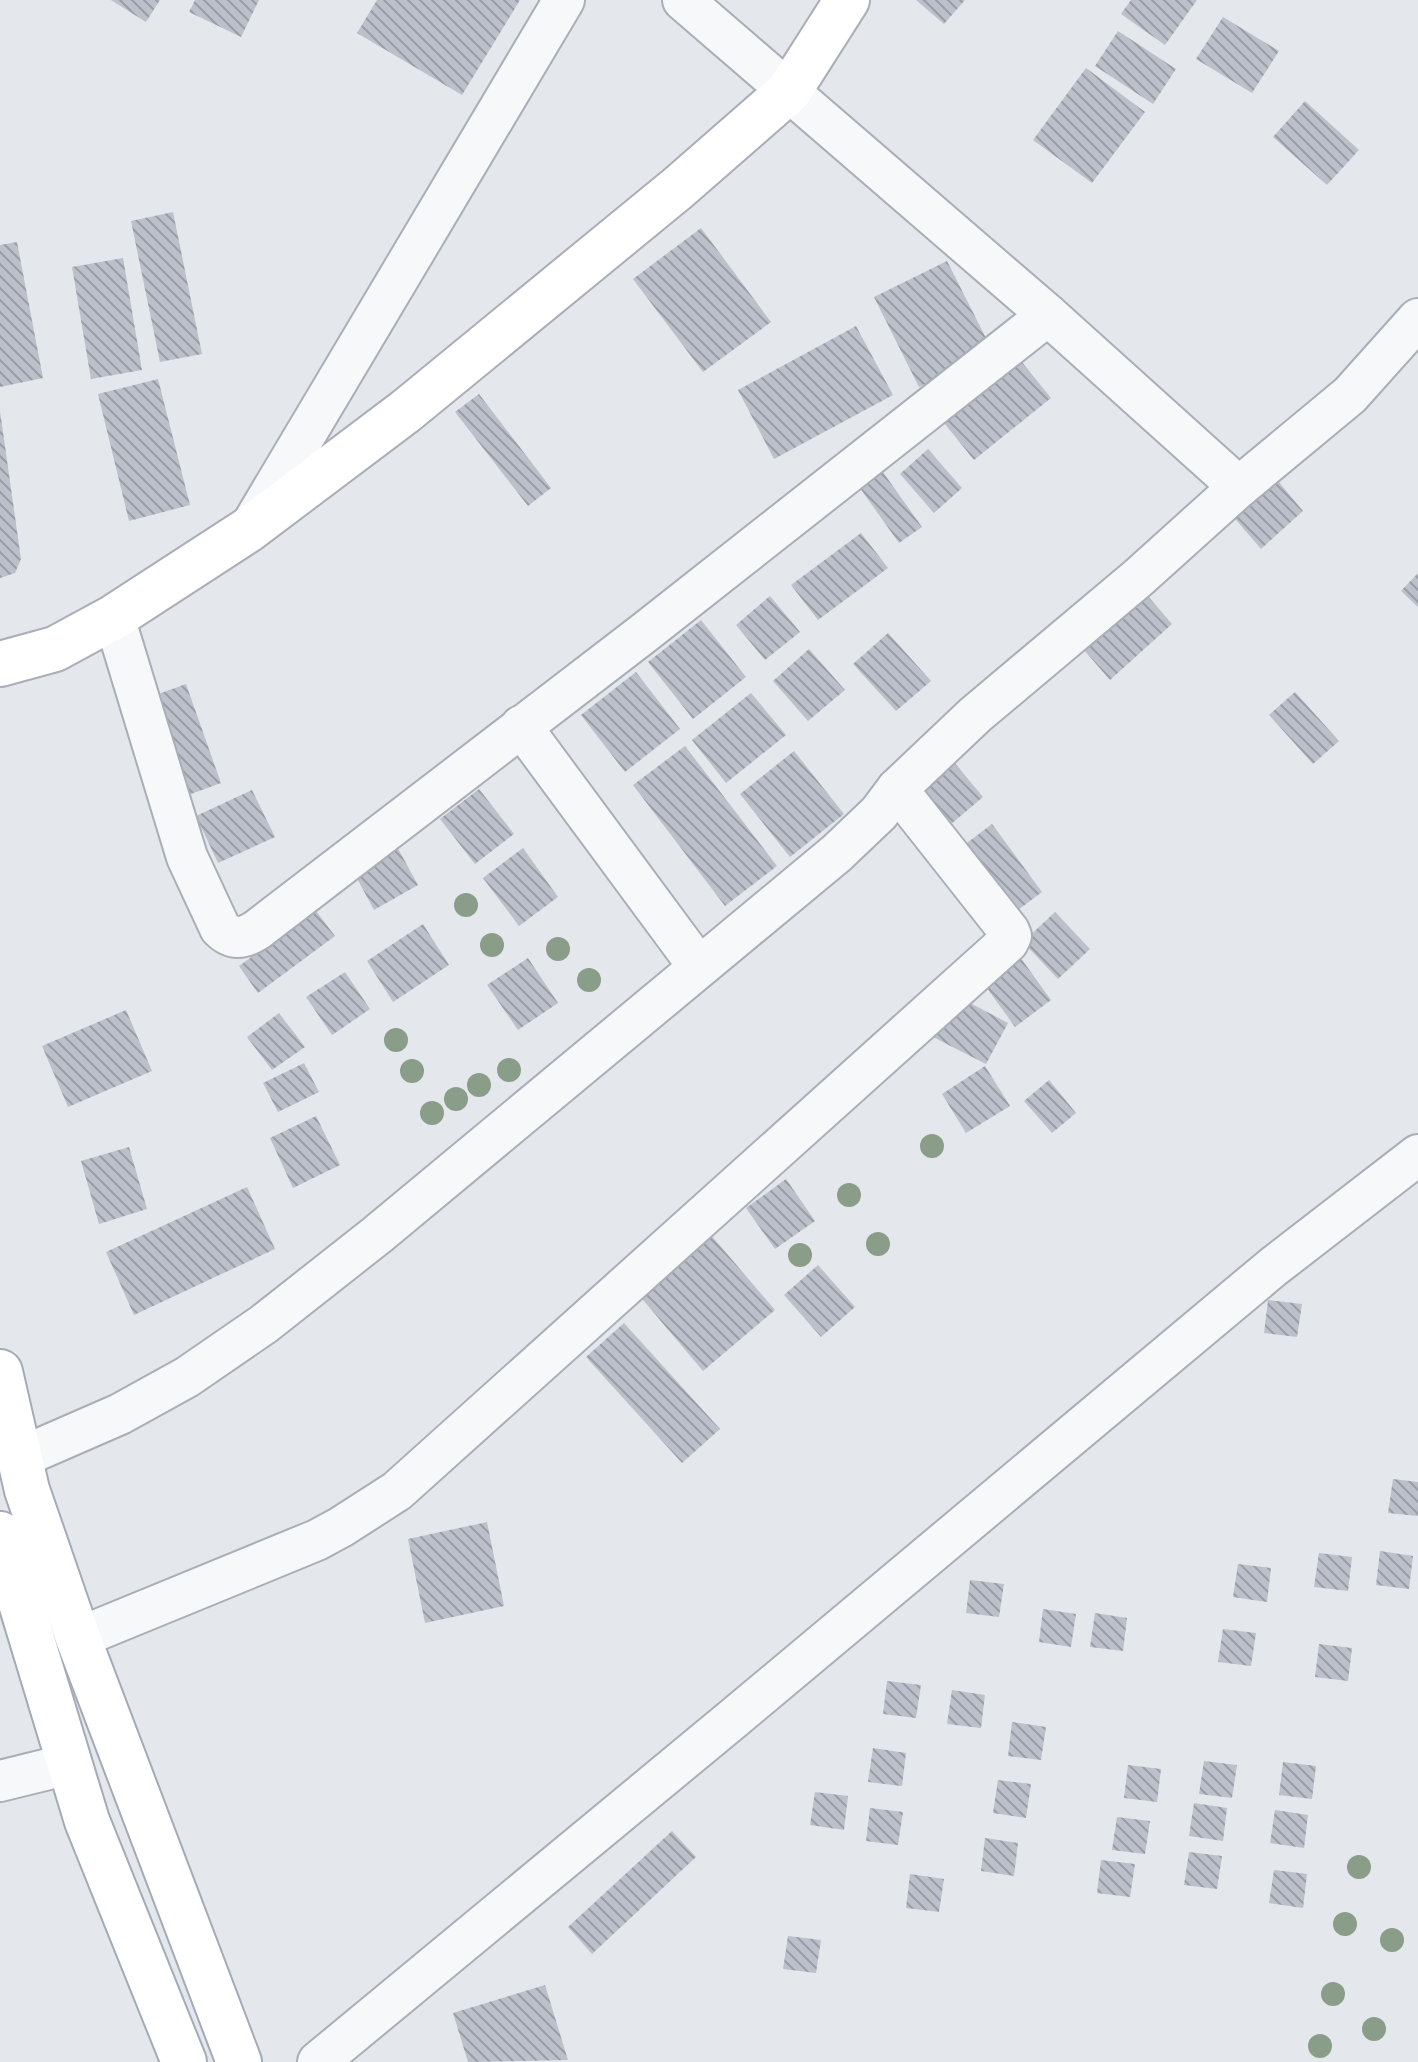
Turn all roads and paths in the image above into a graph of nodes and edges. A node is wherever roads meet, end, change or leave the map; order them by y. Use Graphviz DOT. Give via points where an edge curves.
graph roads {
  1 [pos="564,0"];
  2 [pos="683,0"];
  3 [pos="847,0"];
  4 [pos="789,91"];
  5 [pos="1048,315"];
  6 [pos="1418,319"];
  7 [pos="1239,487"];
  8 [pos="248,530"];
  9 [pos="114,617"];
  10 [pos="0,664"];
  11 [pos="521,726"];
  12 [pos="897,789"];
  13 [pos="699,967"];
  14 [pos="1418,1155"];
  15 [pos="0,1372"];
  16 [pos="19,1458"];
  17 [pos="0,1534"];
  18 [pos="78,1638"];
  19 [pos="69,1764"];
  20 [pos="0,1781"];
  21 [pos="184,2062"];
  22 [pos="239,2062"];
  23 [pos="318,2062"];
  1 -- 8 [label="street"];
  2 -- 4 [label="street"];
  3 -- 4 [label="main road"];
  4 -- 5 [label="street"];
  4 -- 8 [label="main road" via="406,411"];
  5 -- 7 [label="street"];
  5 -- 11 [label="street"];
  6 -- 7 [label="street" via="1350,395"];
  7 -- 12 [label="street"];
  8 -- 9 [label="main road"];
  9 -- 10 [label="main road" via="55,649"];
  9 -- 11 [label="street" via="187,857 220,928 235,938 257,930"];
  11 -- 13 [label="street"];
  12 -- 13 [label="street" via="837,853"];
  12 -- 18 [label="street" via="1009,931 1008,942 397,1491 317,1540"];
  13 -- 16 [label="street" via="264,1324 187,1377 120,1414"];
  14 -- 23 [label="street" via="1260,1277"];
  15 -- 16 [label="main road"];
  16 -- 18 [label="main road"];
  17 -- 19 [label="main road"];
  18 -- 22 [label="main road"];
  19 -- 20 [label="street"];
  19 -- 21 [label="main road"];
}
